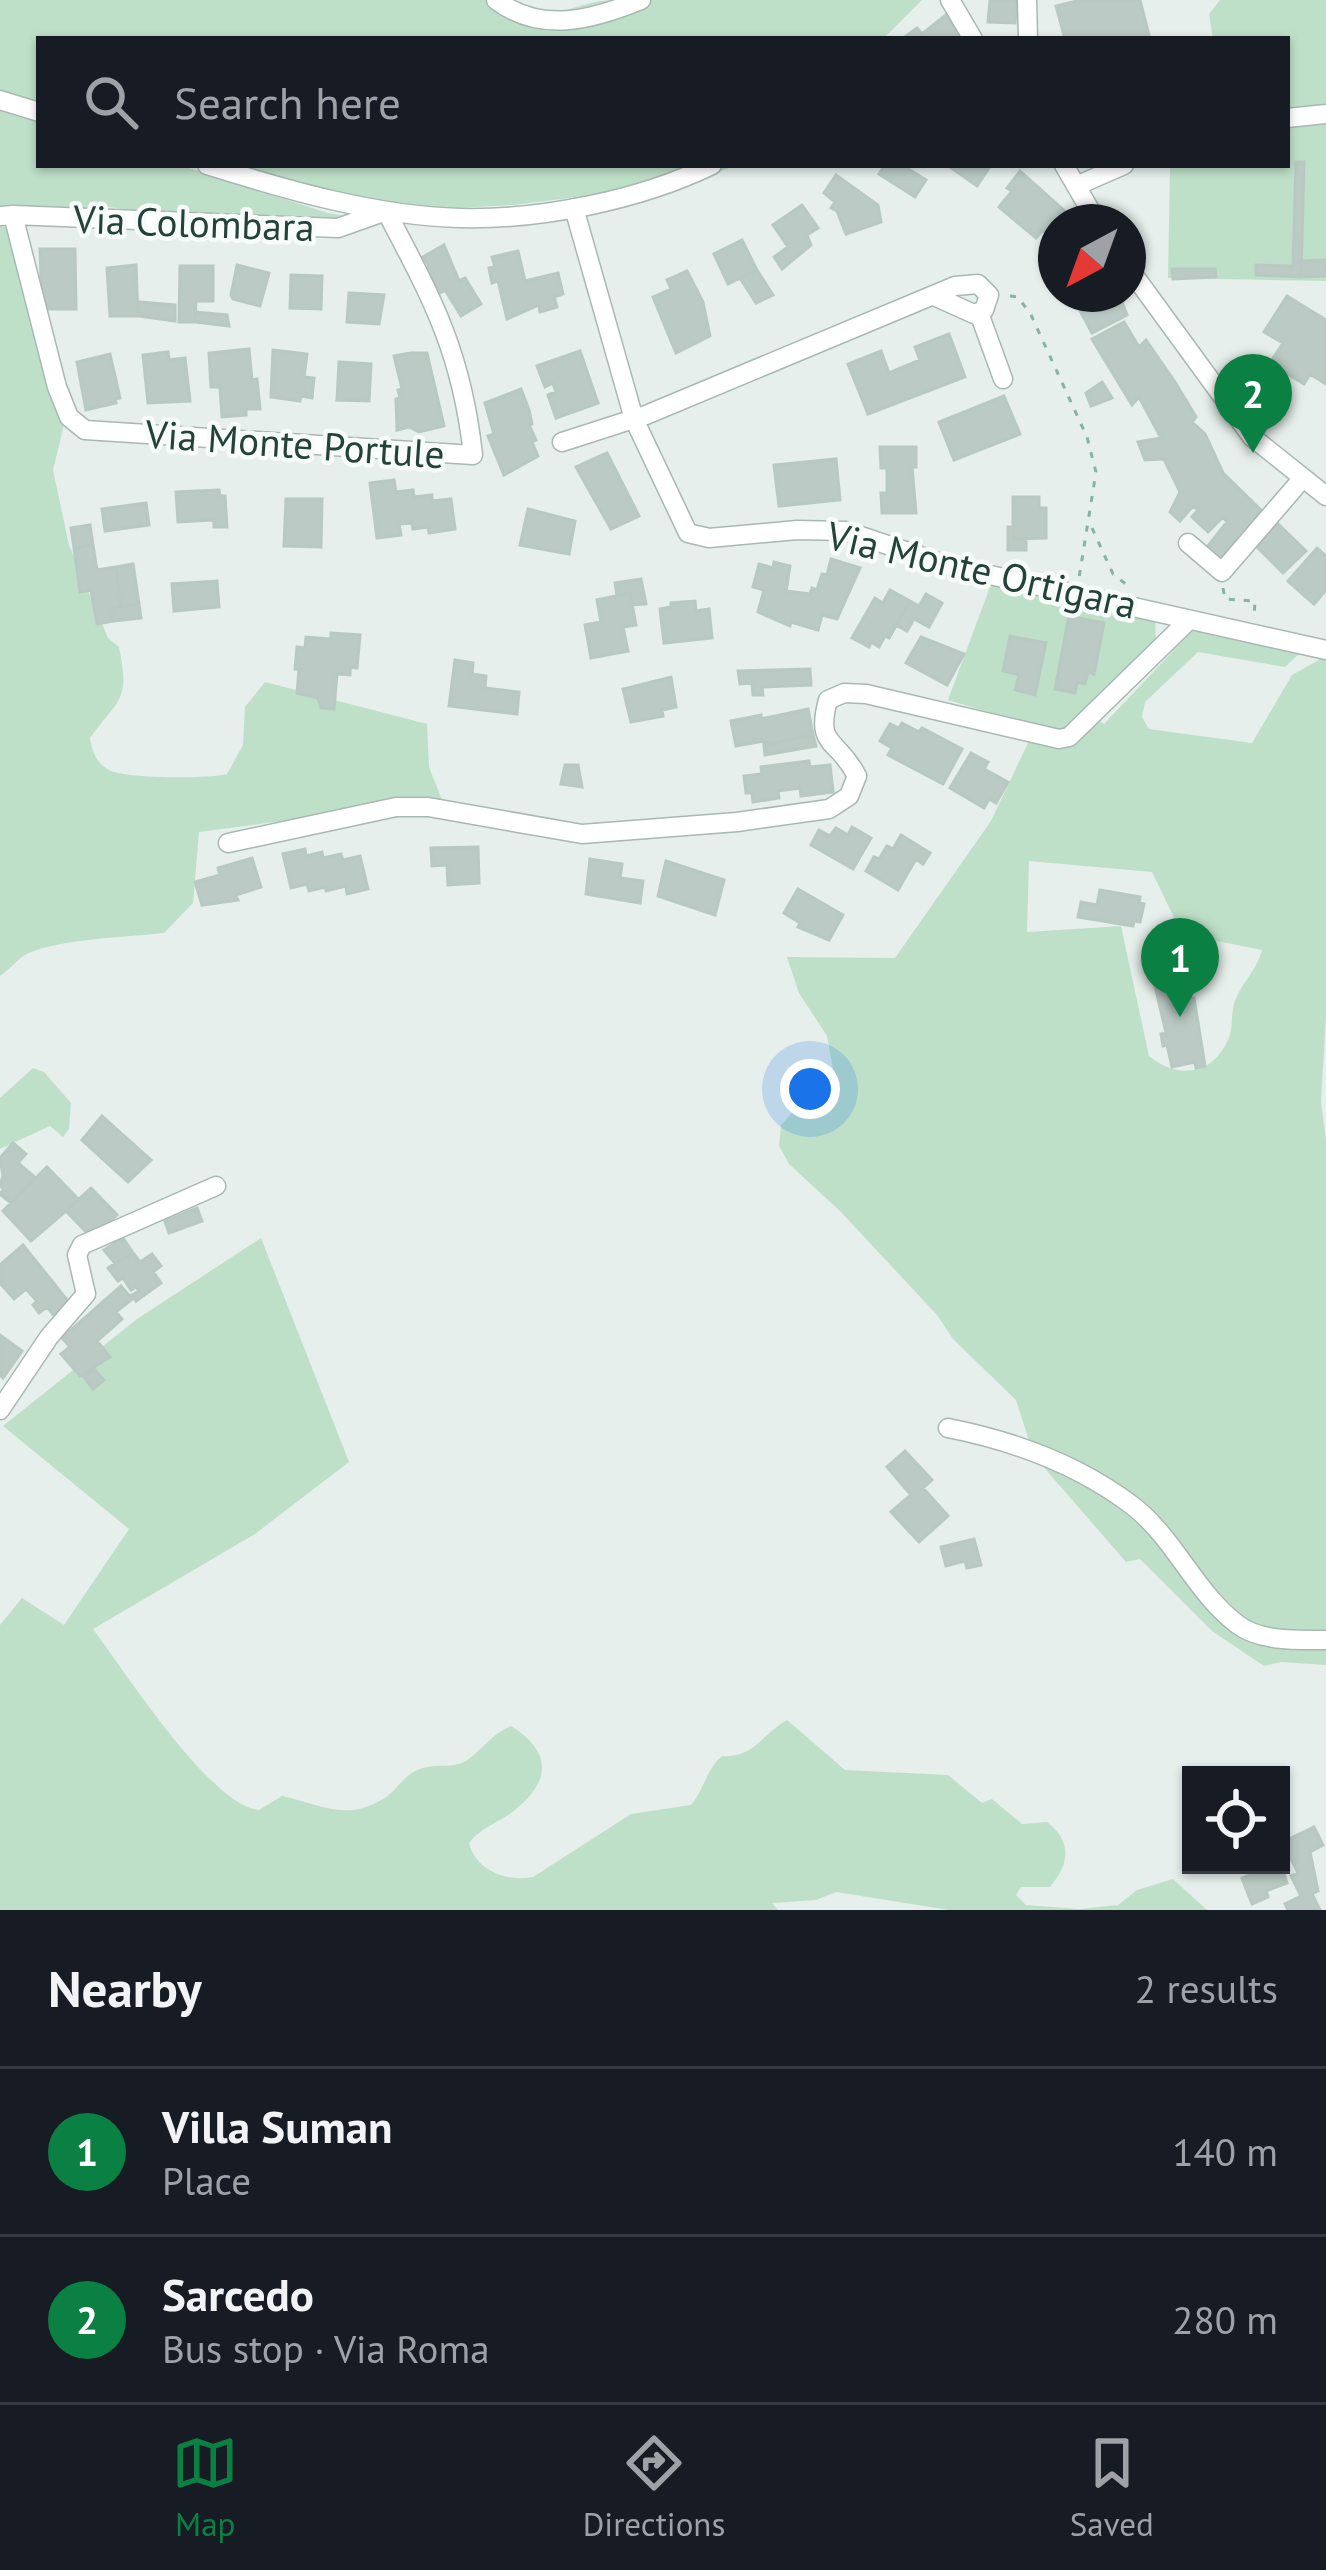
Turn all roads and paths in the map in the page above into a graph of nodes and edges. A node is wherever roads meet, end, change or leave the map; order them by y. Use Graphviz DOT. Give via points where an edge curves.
graph roads {
  1 [pos="496,0"];
  2 [pos="641,0"];
  3 [pos="950,0"];
  4 [pos="1028,0"];
  5 [pos="972,36"];
  6 [pos="1028,36"];
  7 [pos="0,100"];
  8 [pos="36,111"];
  9 [pos="1326,114"];
  10 [pos="1290,118"];
  11 [pos="218,168"];
  12 [pos="706,168"];
  13 [pos="1066,168"];
  14 [pos="1117,168"];
  15 [pos="1076,186"];
  16 [pos="1086,204"];
  17 [pos="574,208"];
  18 [pos="386,211"];
  19 [pos="6,215"];
  20 [pos="1146,292"];
  21 [pos="934,296"];
  22 [pos="1003,303"];
  23 [pos="980,313"];
  24 [pos="1003,380"];
  25 [pos="634,419"];
  26 [pos="562,442"];
  27 [pos="1302,479"];
  28 [pos="1326,496"];
  29 [pos="1091,524"];
  30 [pos="1188,543"];
  31 [pos="1222,572"];
  32 [pos="1076,593"];
  33 [pos="1135,593"];
  34 [pos="1254,617"];
  35 [pos="1189,620"];
  36 [pos="1326,650"];
  37 [pos="228,843"];
  38 [pos="216,1186"];
  39 [pos="0,1410"];
  40 [pos="948,1428"];
  41 [pos="1326,1640"];
  1 -- 2 [label="street" via="545,22"];
  3 -- 5 [label="street"];
  4 -- 6 [label="street"];
  7 -- 8 [label="street"];
  9 -- 10 [label="street"];
  11 -- 18 [label="street"];
  12 -- 17 [label="street"];
  13 -- 15 [label="street"];
  14 -- 15 [label="street"];
  15 -- 16 [label="street"];
  17 -- 18 [label="street" via="462,218"];
  17 -- 25 [label="street, Via Monte Ortigara"];
  18 -- 19 [label="street, Via Colombara" via="338,228"];
  18 -- 19 [label="street, Via Monte Portule" via="453,346 473,455 86,430 69,417 57,387"];
  20 -- 27 [label="street" via="1252,437"];
  21 -- 23 [label="street"];
  21 -- 23 [label="street" via="978,284 989,295"];
  21 -- 25 [label="street"];
  22 -- 29 [label="path" via="1018,297 1031,315 1087,436 1096,472"];
  23 -- 24 [label="street"];
  25 -- 26 [label="street"];
  25 -- 32 [label="street, Via Monte Ortigara" via="688,533 698,537 846,531 950,566"];
  27 -- 28 [label="street"];
  27 -- 31 [label="street"];
  29 -- 32 [label="path"];
  29 -- 33 [label="path" via="1114,574"];
  30 -- 31 [label="street"];
  31 -- 34 [label="path" via="1225,599 1255,601"];
  32 -- 35 [label="street, Via Monte Ortigara"];
  35 -- 36 [label="street, Via Monte Ortigara"];
  35 -- 37 [label="street" via="1069,737 866,694 828,700 825,737 857,776 849,796 829,809 582,834 396,807"];
  38 -- 39 [label="street" via="82,1245 86,1294"];
  40 -- 41 [label="street" via="1054,1458 1135,1507 1239,1627 1283,1640"];
}
